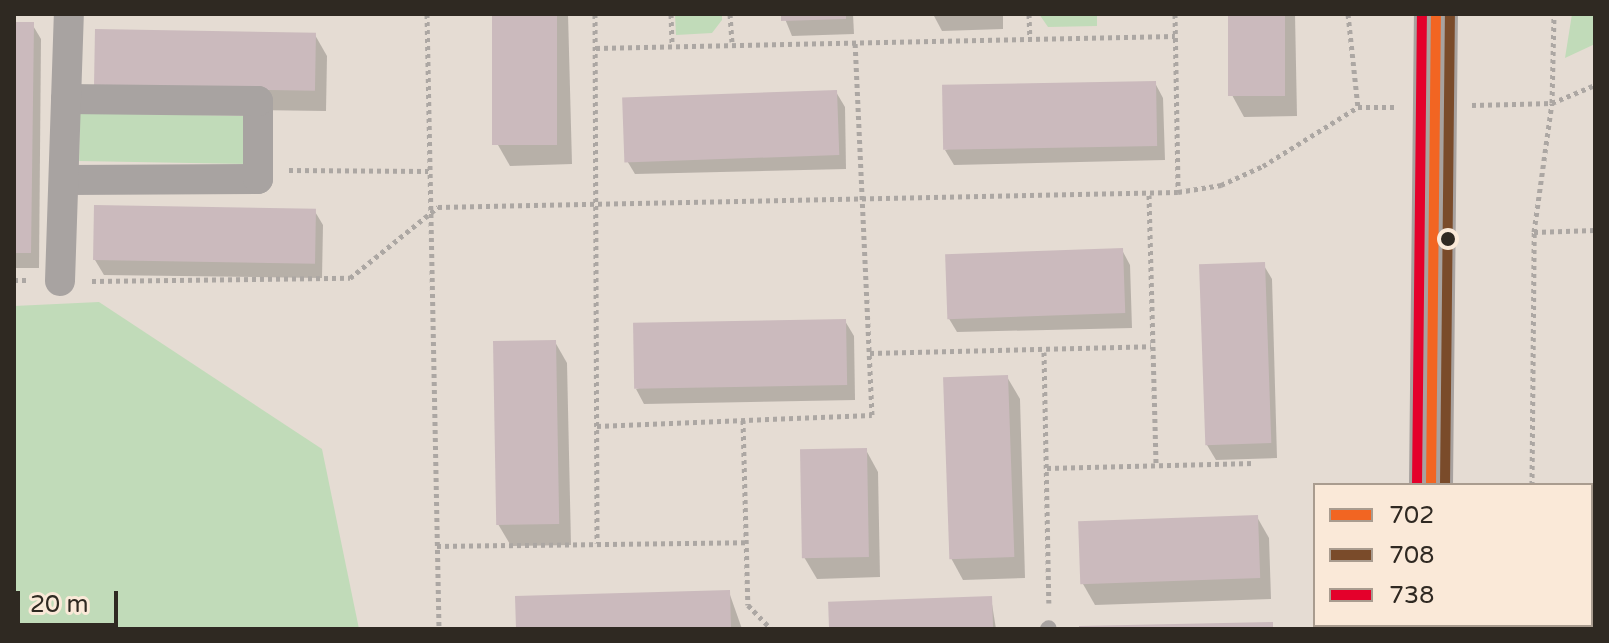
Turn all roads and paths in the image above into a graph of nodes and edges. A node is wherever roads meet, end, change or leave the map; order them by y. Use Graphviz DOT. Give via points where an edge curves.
graph roads {
  1 [pos="69,14"];
  2 [pos="427,14"];
  3 [pos="595,14"];
  4 [pos="671,14"];
  5 [pos="730,14"];
  6 [pos="1029,14"];
  7 [pos="1175,14"];
  8 [pos="1348,14"];
  9 [pos="1436,14"];
  10 [pos="1554,14"];
  11 [pos="1175,36"];
  12 [pos="1030,37"];
  13 [pos="732,42"];
  14 [pos="855,42"];
  15 [pos="672,45"];
  16 [pos="596,48"];
  17 [pos="1595,85"];
  18 [pos="66,99"];
  19 [pos="1552,103"];
  20 [pos="1462,105"];
  21 [pos="1358,107"];
  22 [pos="1411,107"];
  23 [pos="258,170"];
  24 [pos="428,171"];
  25 [pos="65,180"];
  26 [pos="1178,192"];
  27 [pos="1149,195"];
  28 [pos="861,196"];
  29 [pos="599,199"];
  30 [pos="428,213"];
  31 [pos="1595,230"];
  32 [pos="1534,232"];
  33 [pos="14,280"];
  34 [pos="60,281"];
  35 [pos="1151,346"];
  36 [pos="1044,352"];
  37 [pos="870,353"];
  38 [pos="743,420"];
  39 [pos="597,426"];
  40 [pos="1254,463"];
  41 [pos="1156,464"];
  42 [pos="1047,468"];
  43 [pos="1431,483"];
  44 [pos="1532,483"];
  45 [pos="747,542"];
  46 [pos="597,543"];
  47 [pos="437,546"];
  48 [pos="439,629"];
  49 [pos="771,629"];
  50 [pos="1049,629"];
  1 -- 18 [label="street"];
  2 -- 24 [label="path"];
  3 -- 16 [label="path"];
  4 -- 15 [label="path"];
  5 -- 13 [label="path"];
  6 -- 12 [label="path"];
  7 -- 11 [label="path"];
  8 -- 21 [label="path"];
  9 -- 43 [label="street"];
  10 -- 19 [label="path"];
  11 -- 12 [label="path"];
  11 -- 26 [label="path"];
  12 -- 14 [label="path"];
  13 -- 14 [label="path"];
  13 -- 15 [label="path"];
  14 -- 28 [label="path"];
  15 -- 16 [label="path"];
  16 -- 29 [label="path"];
  17 -- 19 [label="path"];
  18 -- 23 [label="street" via="258,101"];
  18 -- 25 [label="street"];
  19 -- 20 [label="path"];
  19 -- 32 [label="path"];
  21 -- 22 [label="path"];
  21 -- 26 [label="path" via="1263,166 1221,185"];
  23 -- 24 [label="path"];
  23 -- 25 [label="street" via="258,179"];
  24 -- 30 [label="path"];
  25 -- 34 [label="street"];
  26 -- 27 [label="path"];
  27 -- 28 [label="path"];
  27 -- 35 [label="path"];
  28 -- 29 [label="path"];
  28 -- 37 [label="path"];
  29 -- 30 [label="path"];
  29 -- 39 [label="path"];
  30 -- 34 [label="path" via="369,270 331,282"];
  30 -- 47 [label="path"];
  31 -- 32 [label="path"];
  32 -- 44 [label="path"];
  33 -- 34 [label="path"];
  35 -- 36 [label="path"];
  35 -- 41 [label="path"];
  36 -- 37 [label="path"];
  36 -- 42 [label="path"];
  37 -- 38 [label="path" via="872,415"];
  38 -- 39 [label="path"];
  38 -- 45 [label="path"];
  39 -- 46 [label="path"];
  40 -- 41 [label="path"];
  41 -- 42 [label="path"];
  42 -- 50 [label="path"];
  45 -- 46 [label="path"];
  45 -- 49 [label="path" via="748,605"];
  46 -- 47 [label="path"];
  47 -- 48 [label="path"];
}
